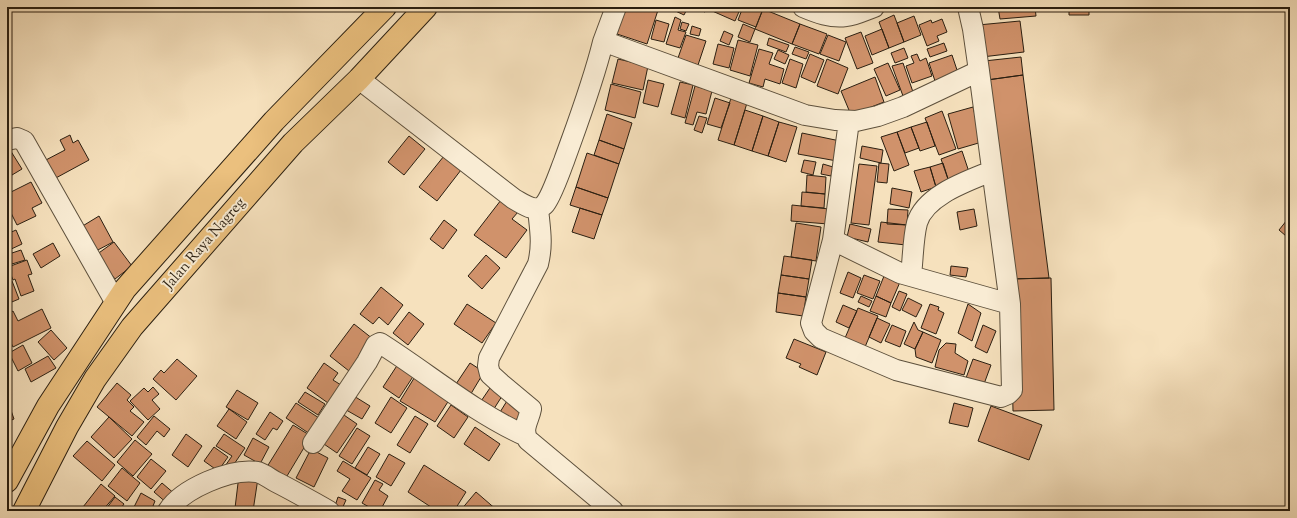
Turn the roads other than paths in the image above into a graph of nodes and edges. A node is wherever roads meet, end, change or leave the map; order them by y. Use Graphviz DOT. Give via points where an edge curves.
graph roads {
  1 [pos="385,7"];
  2 [pos="426,7"];
  3 [pos="616,7"];
  4 [pos="803,7"];
  5 [pos="874,7"];
  6 [pos="968,7"];
  7 [pos="603,42"];
  8 [pos="979,71"];
  9 [pos="359,79"];
  10 [pos="849,121"];
  11 [pos="7,140"];
  12 [pos="992,171"];
  13 [pos="538,209"];
  14 [pos="833,240"];
  15 [pos="911,276"];
  16 [pos="116,303"];
  17 [pos="1010,304"];
  18 [pos="526,436"];
  19 [pos="313,443"];
  20 [pos="7,481"];
  21 [pos="24,511"];
  22 [pos="168,511"];
  23 [pos="329,511"];
  24 [pos="613,511"];
  1 -- 16 [label="highway, Jalan Raya Nagreg" via="274,121 125,289"];
  2 -- 9 [label="highway, Jalan Raya Nagreg"];
  3 -- 7 [label="street"];
  4 -- 5 [label="street" via="817,13 847,16"];
  6 -- 8 [label="street"];
  7 -- 10 [label="street" via="805,115"];
  7 -- 13 [label="street" via="597,67 554,186 544,205"];
  8 -- 10 [label="street" via="903,107 878,116"];
  8 -- 12 [label="street"];
  9 -- 13 [label="street" via="514,199 530,208"];
  9 -- 21 [label="highway, Jalan Raya Nagreg" via="293,143 132,327 95,379"];
  10 -- 14 [label="street"];
  11 -- 16 [label="street" via="17,138 24,141"];
  12 -- 15 [label="street" via="952,188 934,199 924,211 917,222"];
  12 -- 17 [label="street"];
  13 -- 18 [label="street" via="541,251 538,264 489,358 488,366 490,374 531,409 524,432"];
  14 -- 15 [label="street"];
  14 -- 17 [label="street" via="811,323 814,331 821,338 896,370 1001,397 1008,394 1012,390"];
  15 -- 17 [label="street"];
  16 -- 20 [label="highway, Jalan Raya Nagreg" via="48,406"];
  18 -- 19 [label="street" via="491,419 380,343 376,345"];
  18 -- 24 [label="street"];
  22 -- 23 [label="street" via="187,492 212,479 229,474 258,472"];
}
